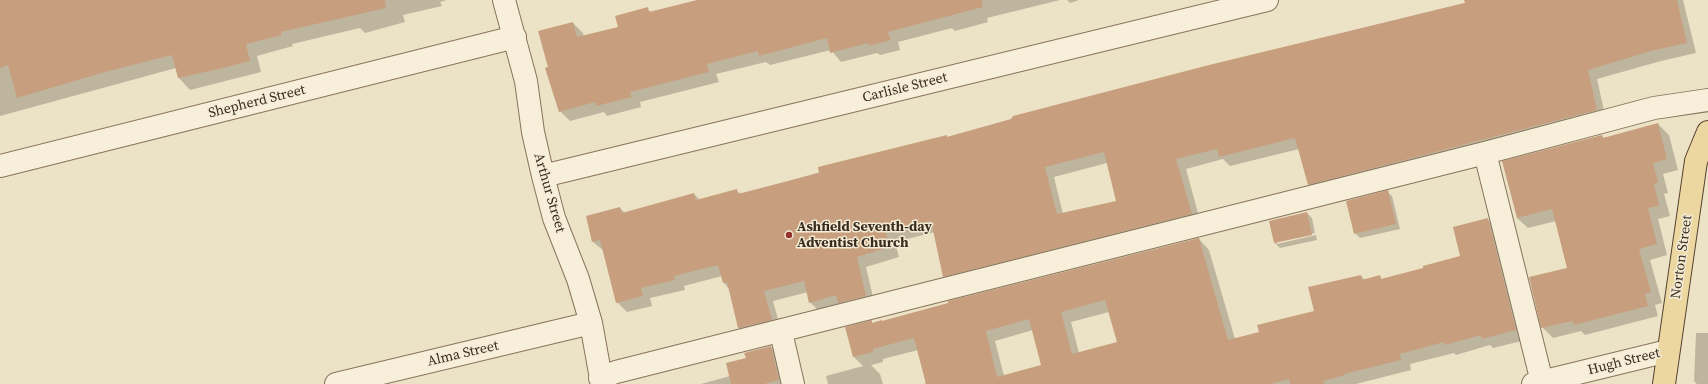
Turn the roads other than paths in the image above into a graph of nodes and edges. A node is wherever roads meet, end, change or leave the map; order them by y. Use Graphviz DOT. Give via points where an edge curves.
graph roads {
  1 [pos="504,0"];
  2 [pos="1267,0"];
  3 [pos="515,37"];
  4 [pos="1708,100"];
  5 [pos="1708,132"];
  6 [pos="1485,153"];
  7 [pos="0,166"];
  8 [pos="543,176"];
  9 [pos="591,323"];
  10 [pos="781,332"];
  11 [pos="1668,351"];
  12 [pos="601,381"];
  13 [pos="1538,383"];
  14 [pos="336,384"];
  15 [pos="793,384"];
  16 [pos="1664,384"];
  1 -- 3 [label="street, Arthur Street"];
  2 -- 8 [label="street, Carlisle Street"];
  3 -- 7 [label="street, Shepherd Street"];
  3 -- 8 [label="street, Arthur Street" via="526,81 533,132"];
  4 -- 6 [label="street" via="1654,108"];
  5 -- 11 [label="main road, Norton Street" via="1696,162"];
  6 -- 10 [label="street"];
  6 -- 13 [label="street"];
  8 -- 9 [label="street, Arthur Street" via="554,218 578,279"];
  9 -- 12 [label="street, Arthur Street"];
  9 -- 14 [label="street, Alma Street"];
  10 -- 12 [label="street" via="616,372"];
  10 -- 15 [label="street"];
  11 -- 13 [label="street, Hugh Street"];
  11 -- 16 [label="main road, Norton Street"];
}
